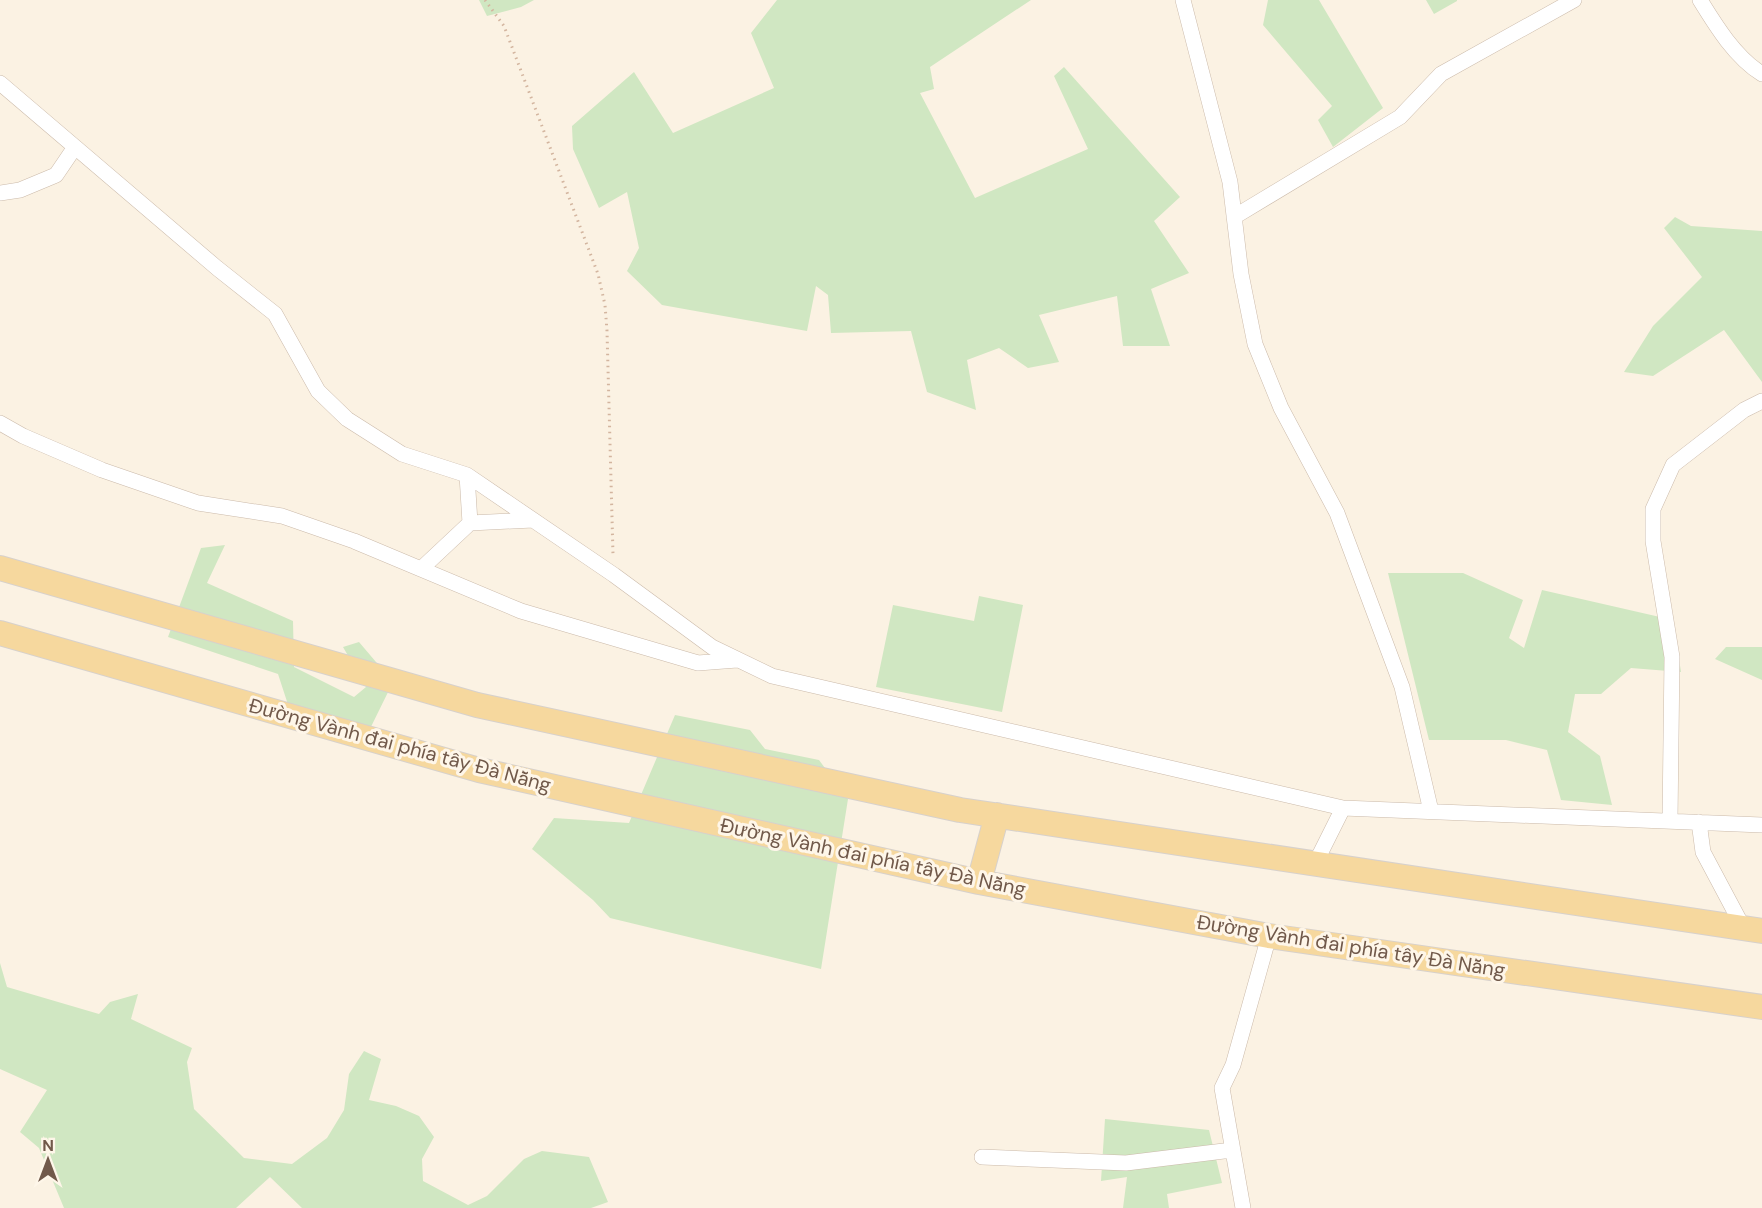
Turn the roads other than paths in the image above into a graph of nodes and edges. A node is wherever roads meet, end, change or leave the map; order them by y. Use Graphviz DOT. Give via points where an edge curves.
graph roads {
  1 [pos="1184,0"];
  2 [pos="1574,0"];
  3 [pos="1700,0"];
  4 [pos="1762,74"];
  5 [pos="0,83"];
  6 [pos="75,147"];
  7 [pos="0,193"];
  8 [pos="1234,217"];
  9 [pos="1762,401"];
  10 [pos="0,423"];
  11 [pos="468,475"];
  12 [pos="533,520"];
  13 [pos="471,523"];
  14 [pos="0,568"];
  15 [pos="422,568"];
  16 [pos="0,633"];
  17 [pos="738,660"];
  18 [pos="1343,808"];
  19 [pos="1431,811"];
  20 [pos="998,815"];
  21 [pos="1670,821"];
  22 [pos="1699,822"];
  23 [pos="1762,825"];
  24 [pos="1315,864"];
  25 [pos="979,882"];
  26 [pos="1753,930"];
  27 [pos="1269,936"];
  28 [pos="1762,1007"];
  29 [pos="1232,1150"];
  30 [pos="982,1157"];
  31 [pos="1243,1208"];
  1 -- 8 [label="street" via="1230,182"];
  2 -- 8 [label="street" via="1441,74 1400,117"];
  3 -- 4 [label="street" via="1716,26 1751,67"];
  5 -- 6 [label="street"];
  6 -- 7 [label="street" via="56,175 20,190"];
  6 -- 11 [label="street" via="275,314 318,391 347,418 402,454"];
  8 -- 19 [label="street" via="1254,344 1281,408 1337,513 1401,687"];
  9 -- 21 [label="street" via="1744,410 1673,465 1653,509 1653,541 1672,657"];
  10 -- 15 [label="street" via="102,470 198,503 282,516"];
  11 -- 12 [label="street"];
  11 -- 13 [label="street"];
  12 -- 13 [label="street"];
  12 -- 17 [label="street" via="712,647"];
  13 -- 15 [label="street"];
  14 -- 20 [label="main road" via="477,705"];
  15 -- 17 [label="street" via="521,611 624,643 698,663"];
  16 -- 25 [label="main road, Đường Vành đai phía tây Đà Nẵng" via="479,770"];
  17 -- 18 [label="street" via="772,676"];
  18 -- 19 [label="street"];
  18 -- 24 [label="street"];
  19 -- 21 [label="street"];
  20 -- 24 [label="main road"];
  20 -- 25 [label="main road"];
  21 -- 22 [label="street"];
  22 -- 23 [label="street"];
  22 -- 26 [label="street" via="1703,852"];
  24 -- 26 [label="main road"];
  25 -- 27 [label="main road, Đường Vành đai phía tây Đà Nẵng"];
  27 -- 28 [label="main road, Đường Vành đai phía tây Đà Nẵng"];
  27 -- 29 [label="street" via="1233,1065 1222,1088"];
  29 -- 30 [label="street" via="1126,1163"];
  29 -- 31 [label="street"];
}
